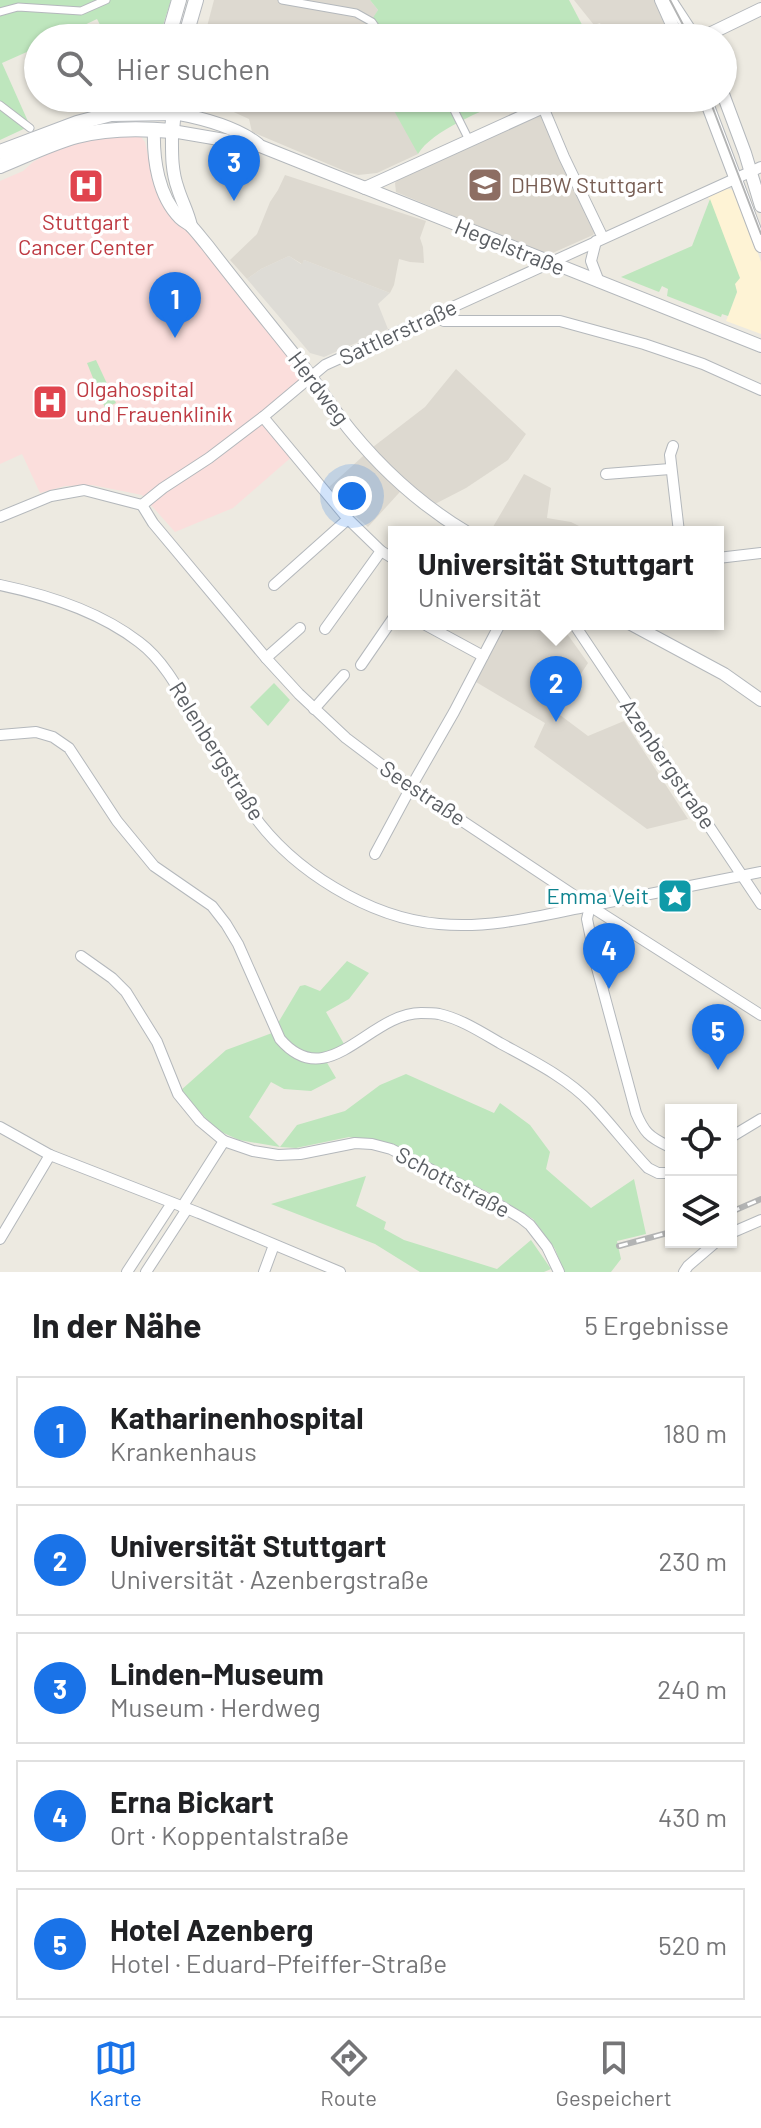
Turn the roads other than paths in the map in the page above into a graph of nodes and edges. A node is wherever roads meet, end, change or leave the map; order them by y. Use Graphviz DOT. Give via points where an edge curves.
graph roads {
  1 [pos="106,0"];
  2 [pos="179,0"];
  3 [pos="196,0"];
  4 [pos="282,0"];
  5 [pos="661,0"];
  6 [pos="670,0"];
  7 [pos="761,9"];
  8 [pos="1,10"];
  9 [pos="172,24"];
  10 [pos="189,24"];
  11 [pos="373,24"];
  12 [pos="672,24"];
  13 [pos="688,24"];
  14 [pos="728,24"];
  15 [pos="0,105"];
  16 [pos="114,112"];
  17 [pos="121,112"];
  18 [pos="155,112"];
  19 [pos="174,112"];
  20 [pos="188,112"];
  21 [pos="455,112"];
  22 [pos="532,112"];
  23 [pos="545,112"];
  24 [pos="711,112"];
  25 [pos="731,112"];
  26 [pos="111,114"];
  27 [pos="30,128"];
  28 [pos="154,130"];
  29 [pos="172,131"];
  30 [pos="469,140"];
  31 [pos="260,146"];
  32 [pos="0,152"];
  33 [pos="0,166"];
  34 [pos="756,169"];
  35 [pos="737,178"];
  36 [pos="365,188"];
  37 [pos="761,206"];
  38 [pos="191,226"];
  39 [pos="599,240"];
  40 [pos="761,246"];
  41 [pos="549,262"];
  42 [pos="599,282"];
  43 [pos="433,315"];
  44 [pos="761,346"];
  45 [pos="310,376"];
  46 [pos="761,390"];
  47 [pos="263,417"];
  48 [pos="673,446"];
  49 [pos="670,469"];
  50 [pos="606,474"];
  51 [pos="142,505"];
  52 [pos="0,517"];
  53 [pos="348,519"];
  54 [pos="457,526"];
  55 [pos="678,526"];
  56 [pos="381,551"];
  57 [pos="761,553"];
  58 [pos="388,555"];
  59 [pos="724,557"];
  60 [pos="0,585"];
  61 [pos="274,585"];
  62 [pos="388,626"];
  63 [pos="300,628"];
  64 [pos="325,629"];
  65 [pos="435,630"];
  66 [pos="497,630"];
  67 [pos="578,630"];
  68 [pos="642,630"];
  69 [pos="483,656"];
  70 [pos="266,658"];
  71 [pos="361,665"];
  72 [pos="344,675"];
  73 [pos="761,700"];
  74 [pos="314,709"];
  75 [pos="0,735"];
  76 [pos="411,787"];
  77 [pos="375,854"];
  78 [pos="761,872"];
  79 [pos="743,875"];
  80 [pos="761,904"];
  81 [pos="590,906"];
  82 [pos="81,956"];
  83 [pos="761,1015"];
  84 [pos="761,1119"];
  85 [pos="0,1127"];
  86 [pos="737,1133"];
  87 [pos="224,1141"];
  88 [pos="665,1144"];
  89 [pos="50,1155"];
  90 [pos="665,1173"];
  91 [pos="181,1206"];
  92 [pos="761,1220"];
  93 [pos="737,1230"];
  94 [pos="0,1239"];
  95 [pos="274,1245"];
  96 [pos="709,1248"];
  97 [pos="127,1272"];
  98 [pos="146,1272"];
  99 [pos="264,1272"];
  100 [pos="340,1272"];
  101 [pos="559,1272"];
  102 [pos="684,1272"];
  1 -- 8 [label="street" via="81,11"];
  2 -- 9 [label="main road"];
  3 -- 10 [label="main road"];
  4 -- 11 [label="street" via="356,13"];
  5 -- 12 [label="street"];
  6 -- 13 [label="street"];
  7 -- 14 [label="street"];
  15 -- 27 [label="street"];
  16 -- 26 [label="main road"];
  17 -- 26 [label="main road, Hegelstraße"];
  18 -- 28 [label="main road"];
  19 -- 29 [label="main road"];
  20 -- 31 [label="street, Hegelstraße"];
  21 -- 30 [label="street"];
  22 -- 30 [label="street"];
  23 -- 39 [label="street"];
  24 -- 35 [label="street"];
  25 -- 34 [label="street"];
  26 -- 32 [label="main road"];
  28 -- 29 [label="main road"];
  28 -- 33 [label="main road" via="80,135"];
  28 -- 38 [label="street, Herdweg" via="167,200"];
  29 -- 31 [label="street, Hegelstraße"];
  29 -- 38 [label="street, Herdweg" via="172,165"];
  30 -- 36 [label="street"];
  31 -- 36 [label="street, Hegelstraße"];
  34 -- 35 [label="street, Sattlerstraße"];
  34 -- 37 [label="street"];
  35 -- 39 [label="street, Sattlerstraße"];
  35 -- 40 [label="street"];
  36 -- 41 [label="street, Hegelstraße"];
  38 -- 45 [label="street, Herdweg"];
  39 -- 41 [label="street, Sattlerstraße"];
  39 -- 42 [label="street" via="591,261"];
  41 -- 42 [label="street, Hegelstraße"];
  41 -- 43 [label="street, Sattlerstraße"];
  42 -- 44 [label="street, Hegelstraße"];
  43 -- 45 [label="street, Sattlerstraße"];
  43 -- 46 [label="street" via="444,321 560,321 707,365"];
  45 -- 47 [label="street, Sattlerstraße"];
  45 -- 54 [label="street, Herdweg" via="341,420 391,474"];
  47 -- 51 [label="street, Sattlerstraße"];
  47 -- 53 [label="street"];
  48 -- 49 [label="street"];
  49 -- 50 [label="street"];
  49 -- 55 [label="street"];
  51 -- 52 [label="street" via="84,490 51,496"];
  51 -- 70 [label="street, Seestraße"];
  53 -- 56 [label="street"];
  53 -- 61 [label="street"];
  56 -- 58 [label="street"];
  56 -- 64 [label="street"];
  57 -- 59 [label="street"];
  60 -- 81 [label="street, Relenbergstraße" via="106,620 141,643 169,675 253,814 284,849 351,899 438,924 531,919"];
  62 -- 71 [label="street"];
  63 -- 70 [label="street"];
  65 -- 69 [label="street"];
  66 -- 69 [label="street"];
  67 -- 79 [label="street, Azenbergstraße"];
  68 -- 73 [label="street"];
  69 -- 76 [label="street"];
  70 -- 74 [label="street, Seestraße"];
  72 -- 74 [label="street"];
  74 -- 76 [label="street, Seestraße"];
  75 -- 90 [label="street" via="36,732 69,748 154,866 212,906 226,924 280,1039 299,1056 327,1058 395,1019 439,1014 465,1023 567,1083 648,1168"];
  76 -- 77 [label="street"];
  76 -- 81 [label="street, Seestraße"];
  78 -- 79 [label="street, Relenbergstraße"];
  79 -- 80 [label="street, Azenbergstraße"];
  79 -- 81 [label="street, Relenbergstraße"];
  81 -- 83 [label="street, Seestraße"];
  81 -- 88 [label="street" via="587,919 597,968 636,1113 651,1137"];
  82 -- 87 [label="street, Schottstraße" via="126,992 157,1042 178,1094"];
  84 -- 86 [label="street"];
  85 -- 89 [label="street"];
  87 -- 91 [label="street"];
  87 -- 101 [label="street, Schottstraße" via="278,1155 362,1143 391,1149 521,1218 547,1247"];
  89 -- 91 [label="street"];
  89 -- 94 [label="street"];
  91 -- 95 [label="street"];
  91 -- 97 [label="street"];
  91 -- 98 [label="street"];
  92 -- 93 [label="street"];
  95 -- 99 [label="street"];
  95 -- 100 [label="street"];
  96 -- 102 [label="street"];
}
